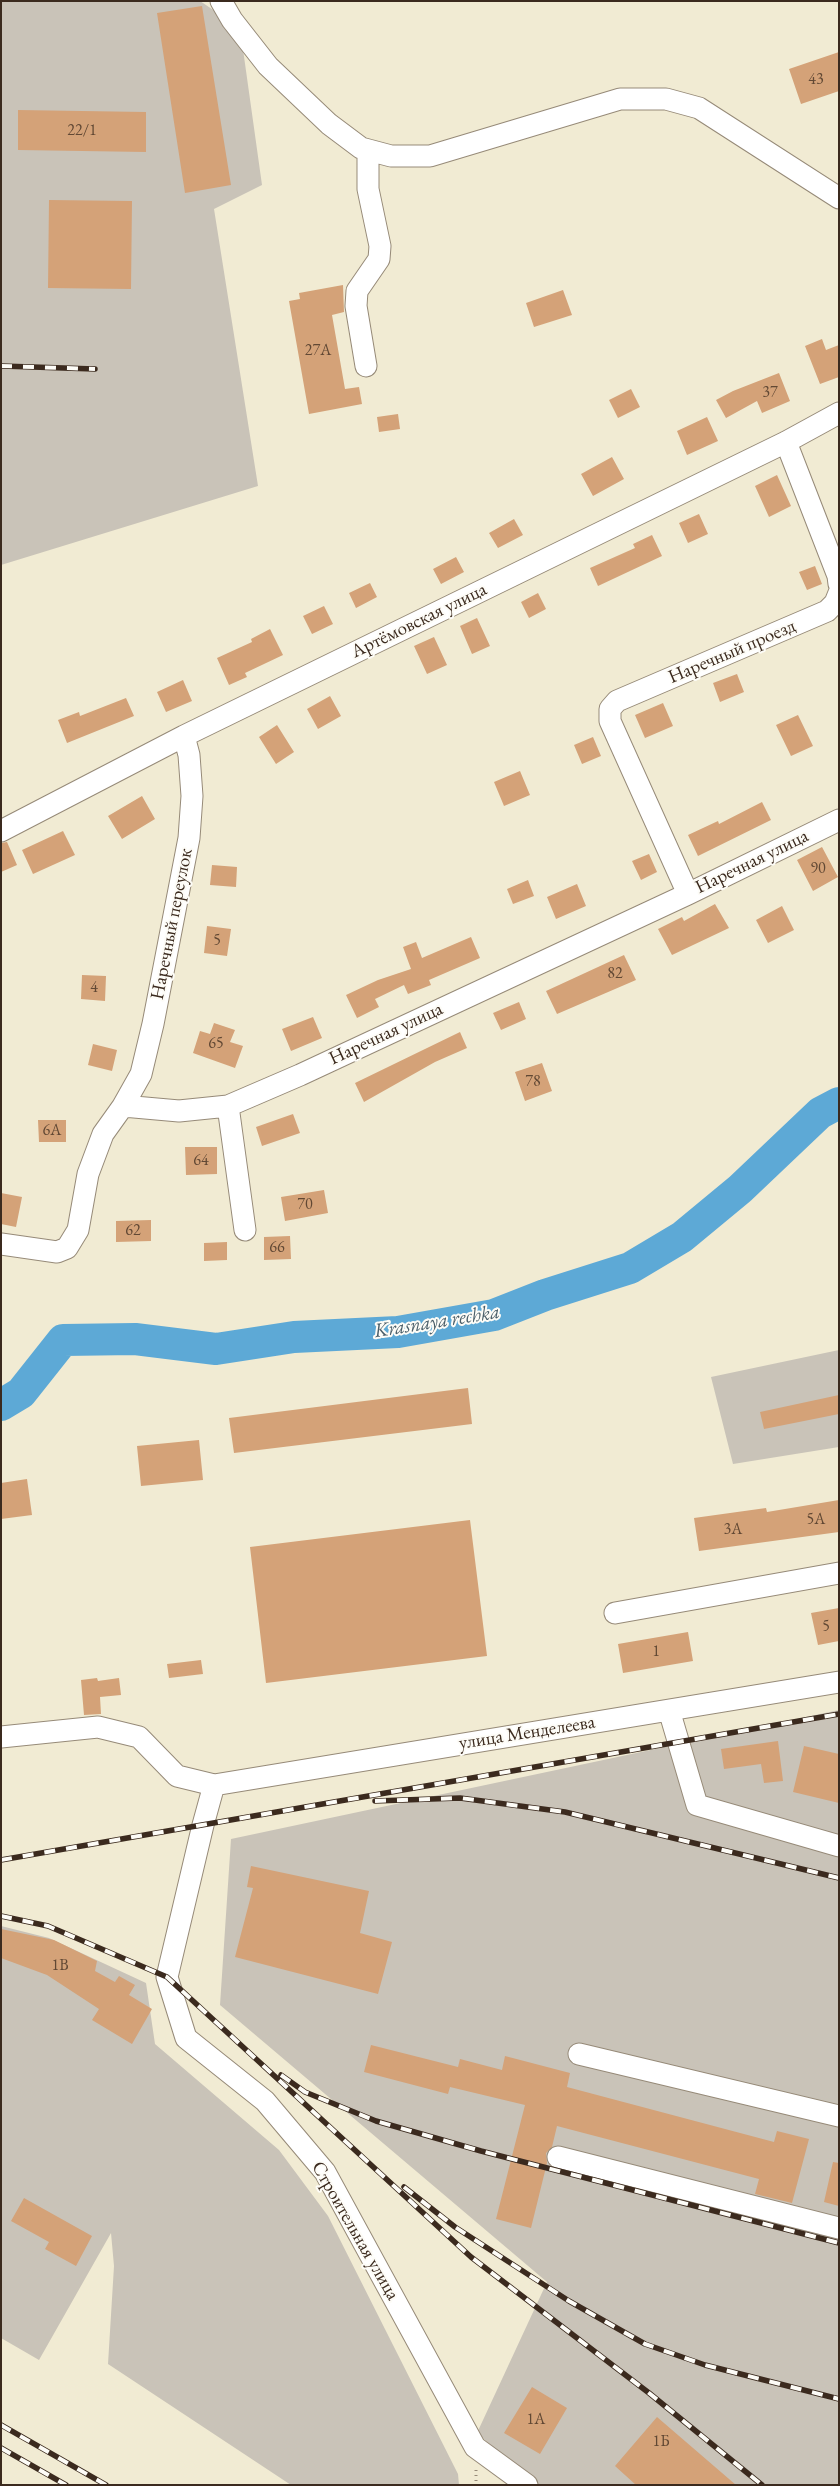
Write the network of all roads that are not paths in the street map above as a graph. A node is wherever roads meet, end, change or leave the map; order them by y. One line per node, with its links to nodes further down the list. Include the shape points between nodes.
1 (221, 1): 2 (street, via 268,66 329,124)
2 (368, 150): 3 (street, via 390,156 430,156 620,99 666,100 699,108); 4 (street, via 368,189 380,246 379,259 357,291 356,306)
3 (839, 198)
4 (366, 366)
5 (839, 413): 6 (street, Артёмовская улица)
6 (786, 442): 7 (street); 9 (street, Артёмовская улица)
7 (839, 584)
8 (839, 593): 12 (street, Наречный проезд, via 827,611 617,701 610,709 610,721)
9 (184, 736): 11 (street, Артёмовская улица); 13 (street, Наречный переулок, via 192,796 188,838 154,1024 141,1074)
10 (839, 820): 12 (street, Наречная улица)
11 (1, 831)
12 (688, 894): 14 (street, Наречная улица)
13 (123, 1106): 14 (street, Наречная улица, via 179,1111); 16 (street, via 103,1134 88,1174 78,1230 67,1248 57,1252)
14 (228, 1106): 15 (street)
15 (245, 1230)
16 (1, 1244)
17 (839, 1573): 18 (street)
18 (615, 1613)
19 (839, 1682): 20 (street, улица Менделеева)
20 (669, 1710): 22 (street, улица Менделеева); 23 (street, via 697,1804)
21 (1, 1737): 22 (street, via 98,1728 138,1736 177,1776)
22 (214, 1785): 28 (street, Строительная улица, via 167,1977 186,2038 265,2101 325,2172 475,2447)
23 (839, 1846)
24 (578, 2054): 25 (street)
25 (839, 2116)
26 (558, 2157): 27 (street)
27 (839, 2228)
28 (527, 2485)

